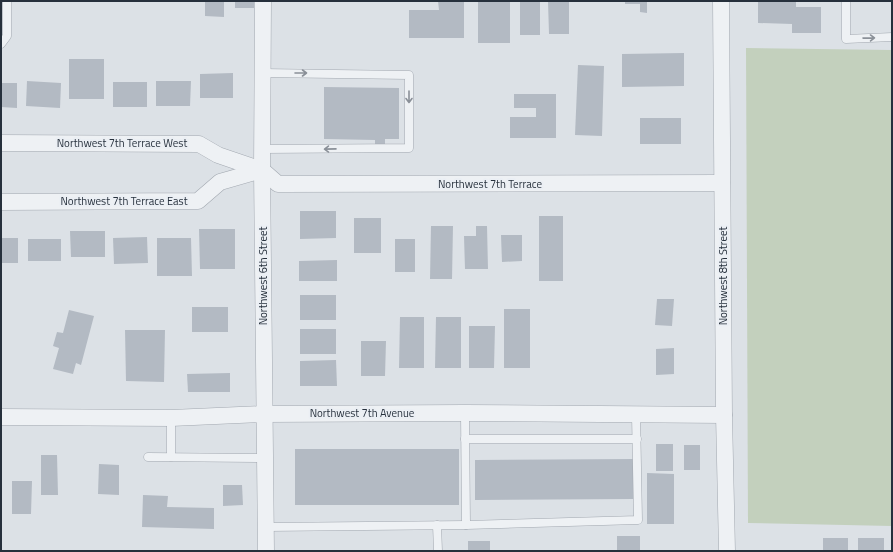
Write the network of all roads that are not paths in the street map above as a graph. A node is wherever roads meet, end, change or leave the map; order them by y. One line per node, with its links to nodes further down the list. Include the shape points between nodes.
1 (8, 1): 6 (lane, via 7,36)
2 (263, 1): 7 (street, Northwest 6th Street)
3 (721, 1): 11 (street, Northwest 8th Street)
4 (846, 1): 5 (lane, one-way to 5, via 846,38)
5 (892, 38)
6 (1, 44)
7 (262, 74): 9 (street, Northwest 6th Street); 9 (lane, one-way to 9, via 409,75 409,148)
8 (1, 142): 10 (street, Northwest 7th Terrace West, via 199,144)
9 (262, 149): 10 (street, Northwest 6th Street)
10 (262, 170): 11 (street, Northwest 7th Terrace, via 278,184); 12 (street, Northwest 7th Terrace East, via 220,182 198,201); 14 (street, Northwest 6th Street)
11 (722, 183): 16 (street, Northwest 8th Street)
12 (1, 202)
13 (465, 413): 14 (street, Northwest 7th Avenue); 15 (street, Northwest 7th Avenue); 19 (lane)
14 (264, 414): 18 (street, Northwest 7th Avenue); 23 (street, Northwest 6th Street)
15 (636, 415): 16 (street, Northwest 7th Avenue); 20 (lane)
16 (724, 415): 29 (street, Northwest 8th Street)
17 (1, 417): 18 (street, Northwest 7th Avenue)
18 (171, 418): 21 (lane)
19 (465, 439): 20 (lane); 25 (lane)
20 (637, 439): 25 (lane, via 638,520)
21 (171, 457): 22 (lane); 23 (lane)
22 (148, 458)
23 (265, 458): 26 (street, Northwest 6th Street)
24 (437, 525): 25 (lane); 26 (lane); 28 (lane)
25 (466, 525)
26 (266, 527): 27 (street, Northwest 6th Street)
27 (266, 551)
28 (438, 551)
29 (727, 551)

